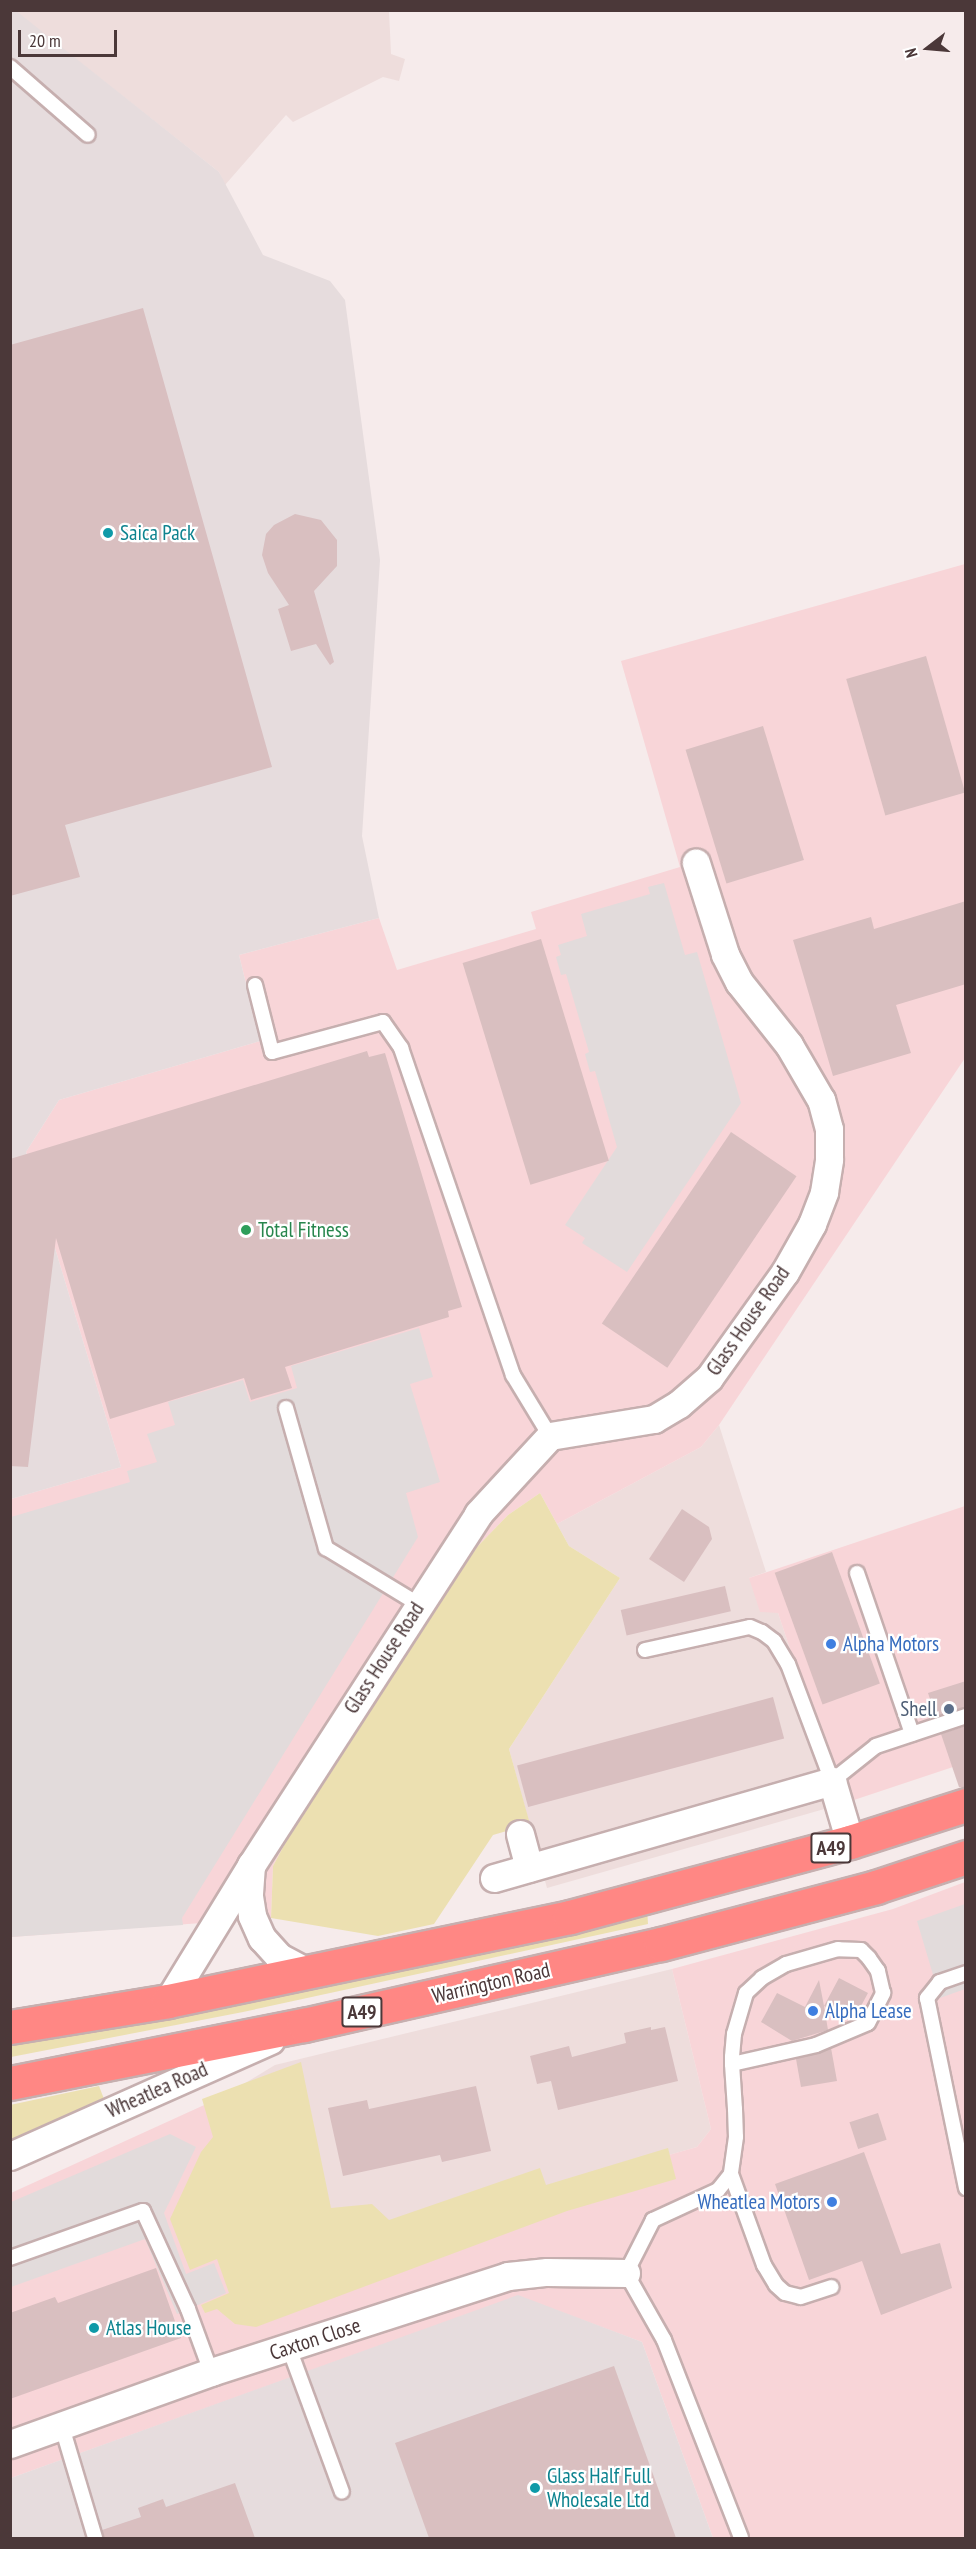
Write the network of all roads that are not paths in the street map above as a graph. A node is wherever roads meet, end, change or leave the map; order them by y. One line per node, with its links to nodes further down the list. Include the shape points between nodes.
1 (10, 67): 2 (lane)
2 (88, 135)
3 (696, 863): 6 (street, Glass House Road, via 725,954 739,982 789,1045 821,1100 829,1139 824,1192 812,1224 785,1272 709,1378 654,1419)
4 (255, 985): 6 (lane, via 272,1052 383,1022 401,1048 513,1375)
5 (286, 1408): 8 (lane, via 326,1548)
6 (550, 1436): 8 (street, Glass House Road, via 478,1514)
7 (857, 1573): 11 (lane)
8 (418, 1604): 17 (street, Glass House Road)
9 (645, 1650): 12 (lane, via 750,1627 762,1632 774,1641 788,1664)
10 (966, 1716): 11 (lane)
11 (912, 1734): 12 (lane, via 876,1746)
12 (832, 1781): 15 (street); 18 (street)
13 (966, 1805): 15 (highway, A49)
14 (520, 1834): 18 (street)
15 (850, 1842): 20 (highway, A49, via 570,1917)
16 (966, 1857): 23 (highway, Warrington Road / A49, via 876,1887 661,1944)
17 (252, 1864): 20 (street, Glass House Road, via 249,1896 262,1938 279,1957); 22 (street, Glass House Road)
18 (529, 1868): 19 (street)
19 (494, 1878)
20 (309, 1973): 22 (highway, A49)
21 (966, 1973): 29 (lane, via 940,1982 927,1998)
22 (168, 2001): 24 (highway, A49)
23 (304, 2025): 26 (highway, Warrington Road / A49); 27 (street, Wheatlea Road)
24 (10, 2027)
25 (732, 2064): 25 (lane, via 739,2010 746,1993 762,1977 786,1964 838,1949 861,1950 869,1958 878,1971 883,1993 868,2023 816,2045); 28 (lane, via 736,2137)
26 (10, 2083)
27 (10, 2156)
28 (731, 2174): 31 (lane, via 718,2190 652,2220); 32 (lane, via 764,2265 776,2285 785,2293 801,2296)
29 (966, 2187)
30 (10, 2259): 34 (lane, via 143,2211 188,2309)
31 (626, 2273): 33 (street, Caxton Close, via 547,2272 508,2276); 39 (lane, via 664,2340)
32 (831, 2287)
33 (289, 2348): 34 (street, Caxton Close); 37 (lane)
34 (211, 2372): 35 (street, Caxton Close)
35 (62, 2427): 36 (street, Caxton Close); 38 (lane)
36 (10, 2444)
37 (342, 2492)
38 (95, 2538)
39 (741, 2538)

